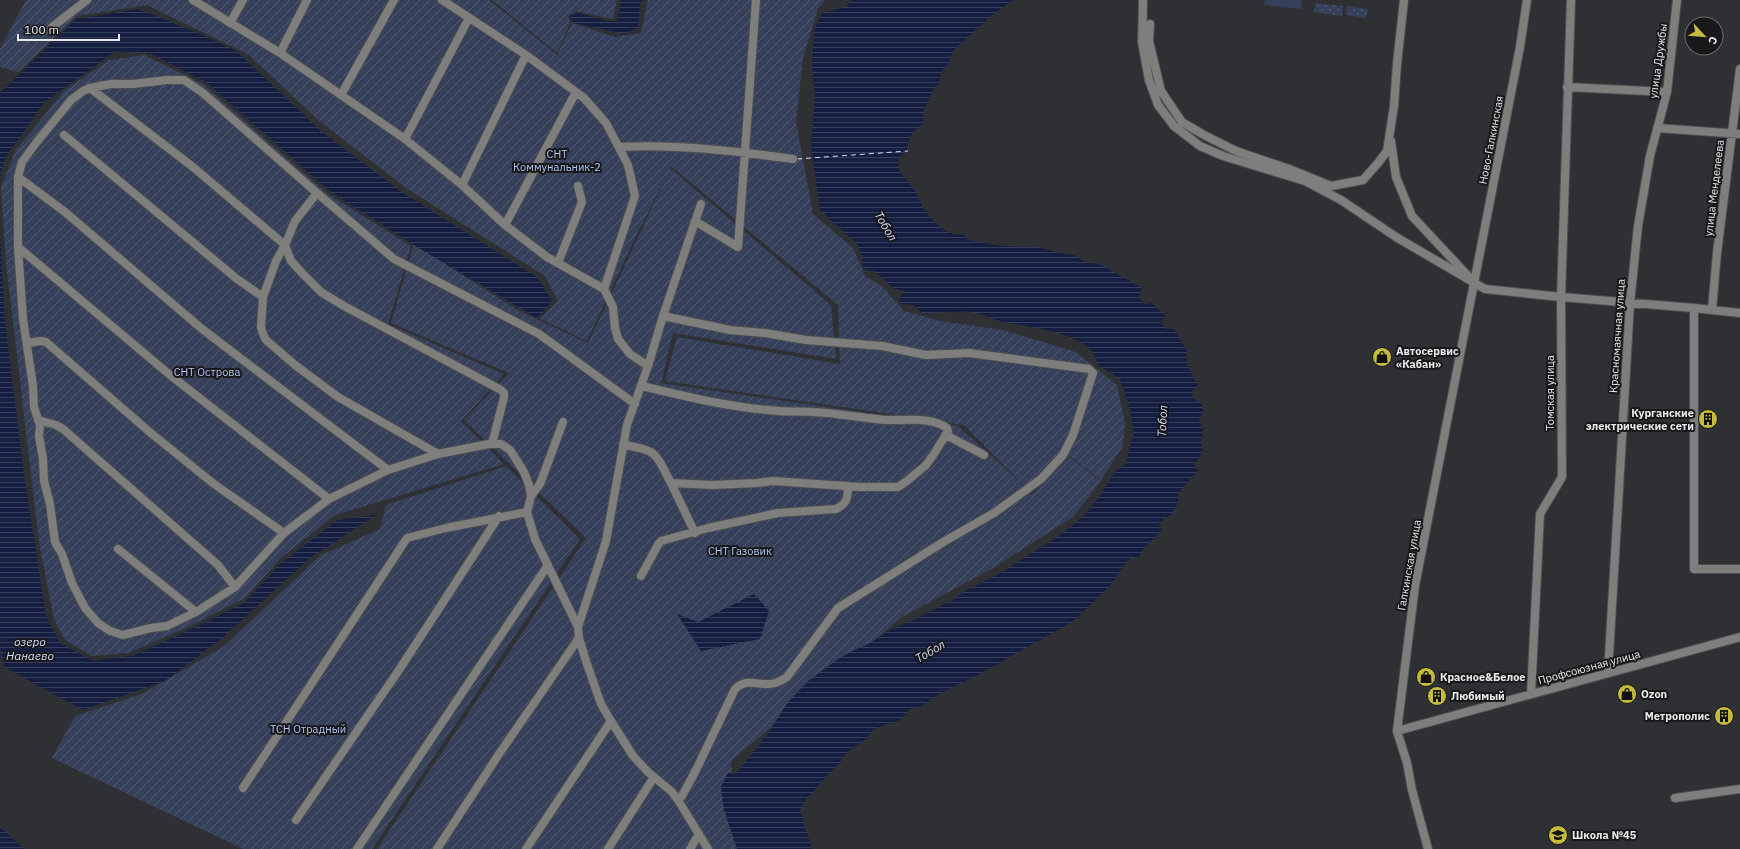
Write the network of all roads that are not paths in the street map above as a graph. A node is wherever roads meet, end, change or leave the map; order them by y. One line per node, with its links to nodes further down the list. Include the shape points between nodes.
1 (87, 0): 16 (street)
2 (193, 0): 14 (street)
3 (243, 0): 14 (street)
4 (307, 0): 17 (street)
5 (394, 0): 24 (street)
6 (442, 0): 13 (street)
7 (756, 0): 31 (street)
8 (1143, 0): 43 (street, via 1142,42 1149,80 1158,105 1174,126 1200,146 1223,156 1311,184)
9 (1404, 0): 26 (street)
10 (1527, 0): 43 (street, Ново-Галкинская)
11 (1570, 0): 20 (street, Томская улица)
12 (1677, 0): 23 (street, улица Дружбы)
13 (469, 18): 18 (street); 29 (street)
14 (230, 23): 17 (street)
15 (1150, 24): 26 (street, via 1149,41 1161,91 1182,122 1236,151 1331,186 1363,180 1387,151)
16 (52, 27)
17 (280, 53): 24 (street)
18 (526, 55): 22 (street); 34 (street)
19 (1740, 69): 27 (street, улица Менделеева)
20 (1567, 87): 23 (street); 46 (street, Томская улица)
21 (90, 88): 33 (street, via 70,100 22,162); 36 (street, via 112,84 184,80 203,93); 40 (street, via 193,168)
22 (576, 92): 30 (street, via 606,123); 39 (street)
23 (1667, 92): 25 (street, улица Дружбы)
24 (341, 95): 29 (street)
25 (1658, 126): 27 (street); 47 (street, Красномаячная улица, via 1638,226)
26 (1390, 134): 43 (street, via 1396,177 1412,216)
27 (1736, 134): 49 (street, улица Менделеева, via 1717,253)
28 (64, 136): 45 (street, via 237,279)
29 (405, 139): 34 (street)
30 (619, 147): 31 (street, via 652,146); 44 (street, via 628,165 635,196)
31 (745, 152): 32 (street); 38 (street, via 738,247)
32 (793, 159)
33 (18, 177): 41 (street); 63 (street, via 65,212 202,329)
34 (462, 185): 39 (street)
35 (578, 186): 42 (street, via 582,202)
36 (317, 193): 40 (street, via 295,221); 55 (street, via 394,259 539,334)
37 (701, 204): 38 (street)
38 (695, 220): 51 (street)
39 (505, 225): 42 (street)
40 (285, 245): 45 (street, via 276,261); 59 (street, via 291,261 321,292 501,390 504,397)
41 (18, 247): 52 (street); 67 (street, via 170,375)
42 (558, 264): 44 (street)
43 (1475, 284): 46 (street, via 1485,289); 84 (street, Галкинская улица, via 1415,586)
44 (604, 289): 53 (street, via 613,307 618,339 630,354)
45 (263, 297): 61 (street, via 261,327 266,340 338,396)
46 (1561, 297): 47 (street); 82 (street, Томская улица, via 1562,477 1540,514)
47 (1630, 303): 48 (street); 81 (street, Красномаячная улица)
48 (1694, 308): 49 (street); 74 (street, via 1694,569)
49 (1712, 310): 50 (street)
50 (1740, 313)
51 (663, 316): 53 (street); 89 (street, via 730,330 841,344 882,346 926,355 969,353 1090,369 1093,374 1063,455 1041,479 994,513 838,608 787,677 779,682 745,683 735,688 696,770)
52 (27, 343): 56 (street, via 34,407); 70 (street, via 40,341 50,345 214,484)
53 (648, 366): 54 (street)
54 (642, 386): 55 (street); 58 (street, via 748,408 887,420 927,420 947,428)
55 (635, 404): 60 (street)
56 (38, 420): 76 (street, via 56,425 63,430 218,566); 77 (street, via 41,429 39,436 44,480 55,542 85,608 98,623 110,631 123,635 167,626)
57 (563, 422): 66 (street, via 540,484)
58 (946, 435): 62 (street); 65 (street, via 926,465 898,487)
59 (492, 444): 61 (street); 66 (street, via 501,444 510,450 524,472)
60 (623, 445): 64 (street, via 655,454); 78 (street, via 606,541)
61 (438, 454): 63 (street)
62 (984, 455)
63 (388, 470): 67 (street)
64 (671, 483): 65 (street, via 712,485 773,480); 71 (street)
65 (848, 486): 71 (street, via 846,502 836,509 778,513)
66 (531, 496): 68 (street)
67 (329, 498): 70 (street)
68 (527, 512): 69 (street); 73 (street, via 535,539)
69 (499, 516): 86 (street, via 407,538); 90 (street, via 399,670)
70 (284, 533): 76 (street)
71 (695, 533): 75 (street, via 661,541)
72 (118, 549): 77 (street)
73 (548, 565): 78 (street); 92 (street)
74 (1740, 569)
75 (641, 576)
76 (235, 587): 77 (street)
77 (196, 612)
78 (578, 627): 80 (street)
79 (1740, 636): 81 (street, Профсоюзная улица)
80 (579, 638): 83 (street, via 601,704); 93 (street)
81 (1608, 673): 82 (street, Профсоюзная улица)
82 (1531, 694): 84 (street, Профсоюзная улица)
83 (611, 721): 85 (street, via 633,756); 94 (street)
84 (1397, 731): 98 (street, Галкинская улица)
85 (654, 776): 89 (street); 95 (street)
86 (243, 788)
87 (1740, 789): 88 (street)
88 (1675, 798)
89 (678, 800): 91 (street)
90 (296, 820)
91 (699, 834): 96 (street); 97 (street)
92 (357, 849)
93 (437, 849)
94 (526, 849)
95 (608, 849)
96 (690, 849)
97 (708, 849)
98 (1428, 849)

